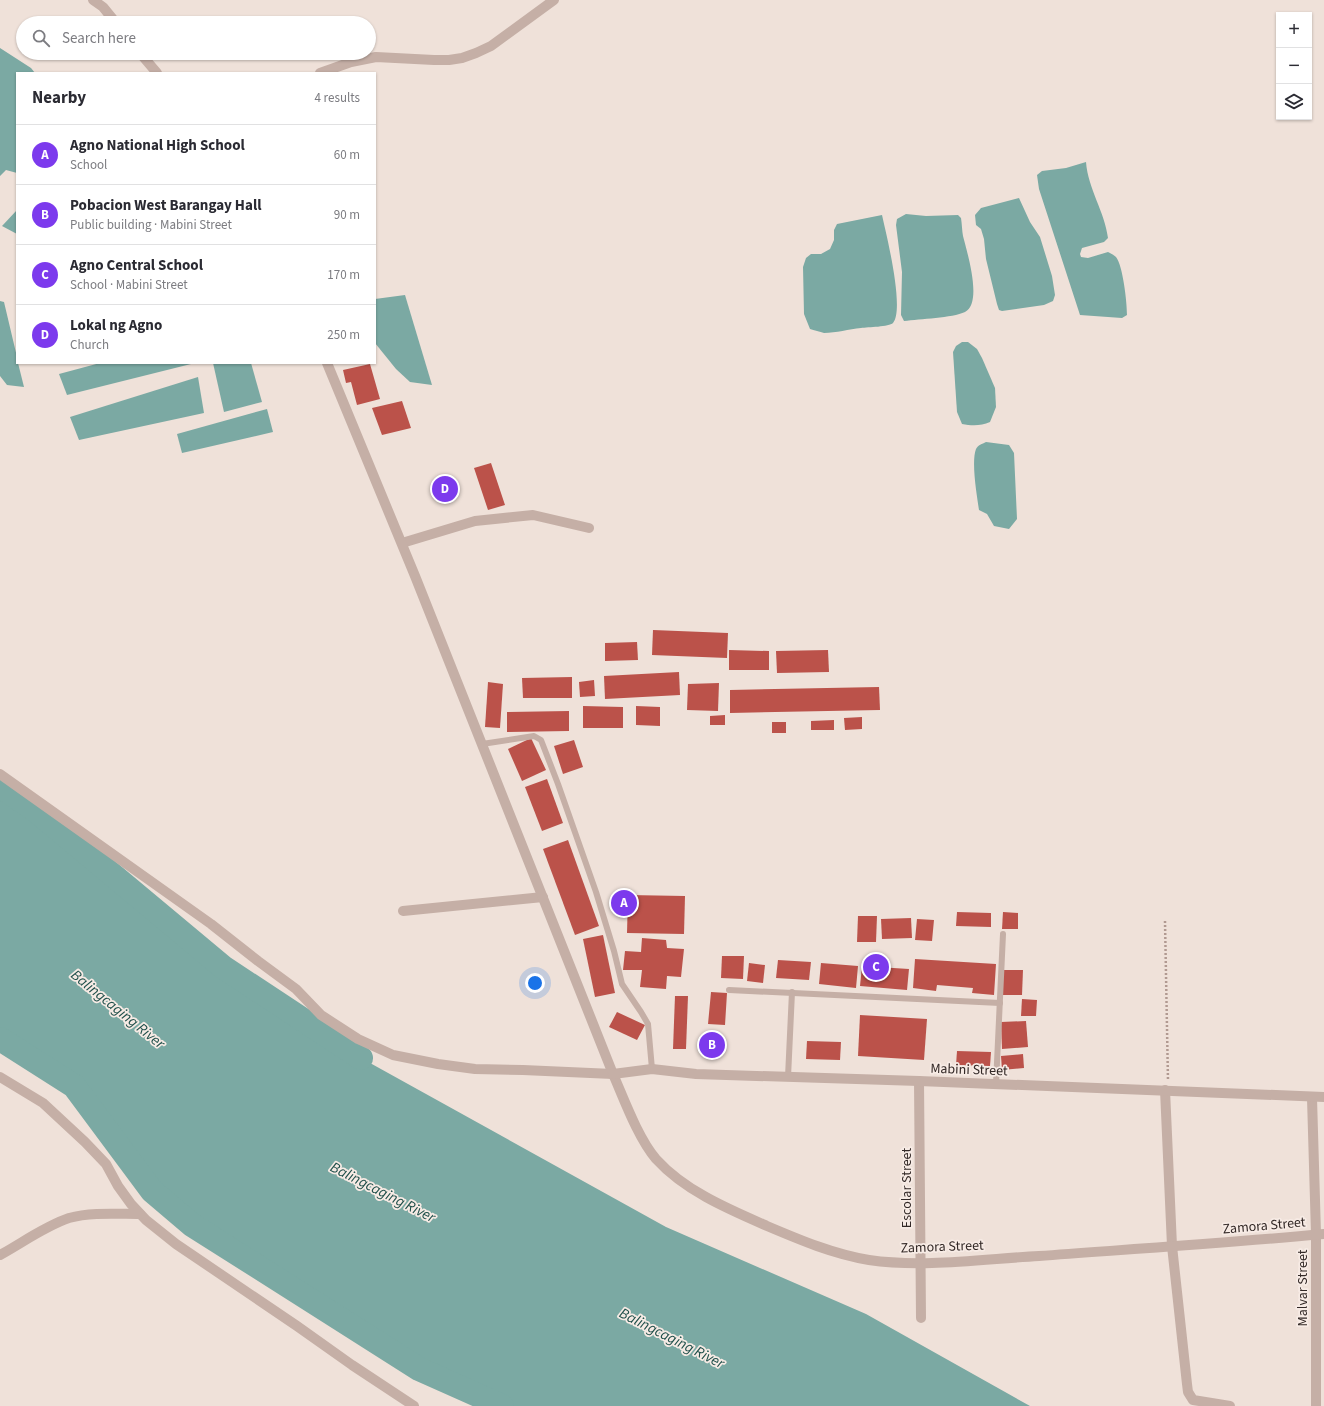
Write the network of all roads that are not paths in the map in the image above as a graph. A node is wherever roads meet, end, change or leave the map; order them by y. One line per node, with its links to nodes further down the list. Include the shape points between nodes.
1 (93, 0): 3 (street)
2 (554, 0): 4 (street, via 491,46 462,58 434,60)
3 (110, 16)
4 (376, 57)
5 (146, 60): 7 (street)
6 (362, 60): 8 (street)
7 (156, 72)
8 (323, 72)
9 (327, 364): 11 (street, Zamora Street)
10 (589, 528): 11 (street, via 533,515 476,521)
11 (402, 543): 12 (street, Zamora Street)
12 (482, 744): 14 (street, Zamora Street); 20 (lane, via 534,736 541,740 596,892 622,984 648,1024)
13 (0, 774): 21 (street, Mabini Street, via 211,924 296,989 321,1015 358,1039 393,1054 438,1064 475,1069)
14 (543, 897): 15 (street); 21 (street, Zamora Street)
15 (403, 911)
16 (1003, 934): 19 (lane)
17 (729, 990): 18 (lane)
18 (792, 992): 19 (lane); 23 (lane)
19 (1000, 1003): 25 (lane)
20 (652, 1069): 21 (street, Mabini Street); 23 (street, Mabini Street, via 696,1074)
21 (613, 1074): 33 (street, Zamora Street, via 654,1157 691,1188 728,1209 818,1247 870,1260)
22 (0, 1077): 29 (street, via 43,1103 85,1142 106,1164 118,1186)
23 (788, 1077): 24 (street, Mabini Street)
24 (919, 1081): 25 (street, Mabini Street); 33 (street, Escolar Street)
25 (996, 1084): 26 (street, Mabini Street)
26 (1167, 1090): 28 (street, Mabini Street); 31 (street)
27 (1324, 1097): 28 (street, Mabini Street)
28 (1312, 1098): 30 (street, Malvar Street)
29 (140, 1214): 32 (street, via 97,1214 68,1219); 35 (street, via 176,1244)
30 (1320, 1234): 31 (street, Zamora Street); 37 (street, Malvar Street)
31 (1172, 1246): 33 (street, Zamora Street); 36 (street, via 1188,1392 1193,1400)
32 (0, 1254)
33 (920, 1264): 34 (street, Escolar Street)
34 (921, 1318)
35 (414, 1406)
36 (1230, 1406)
37 (1316, 1406)

